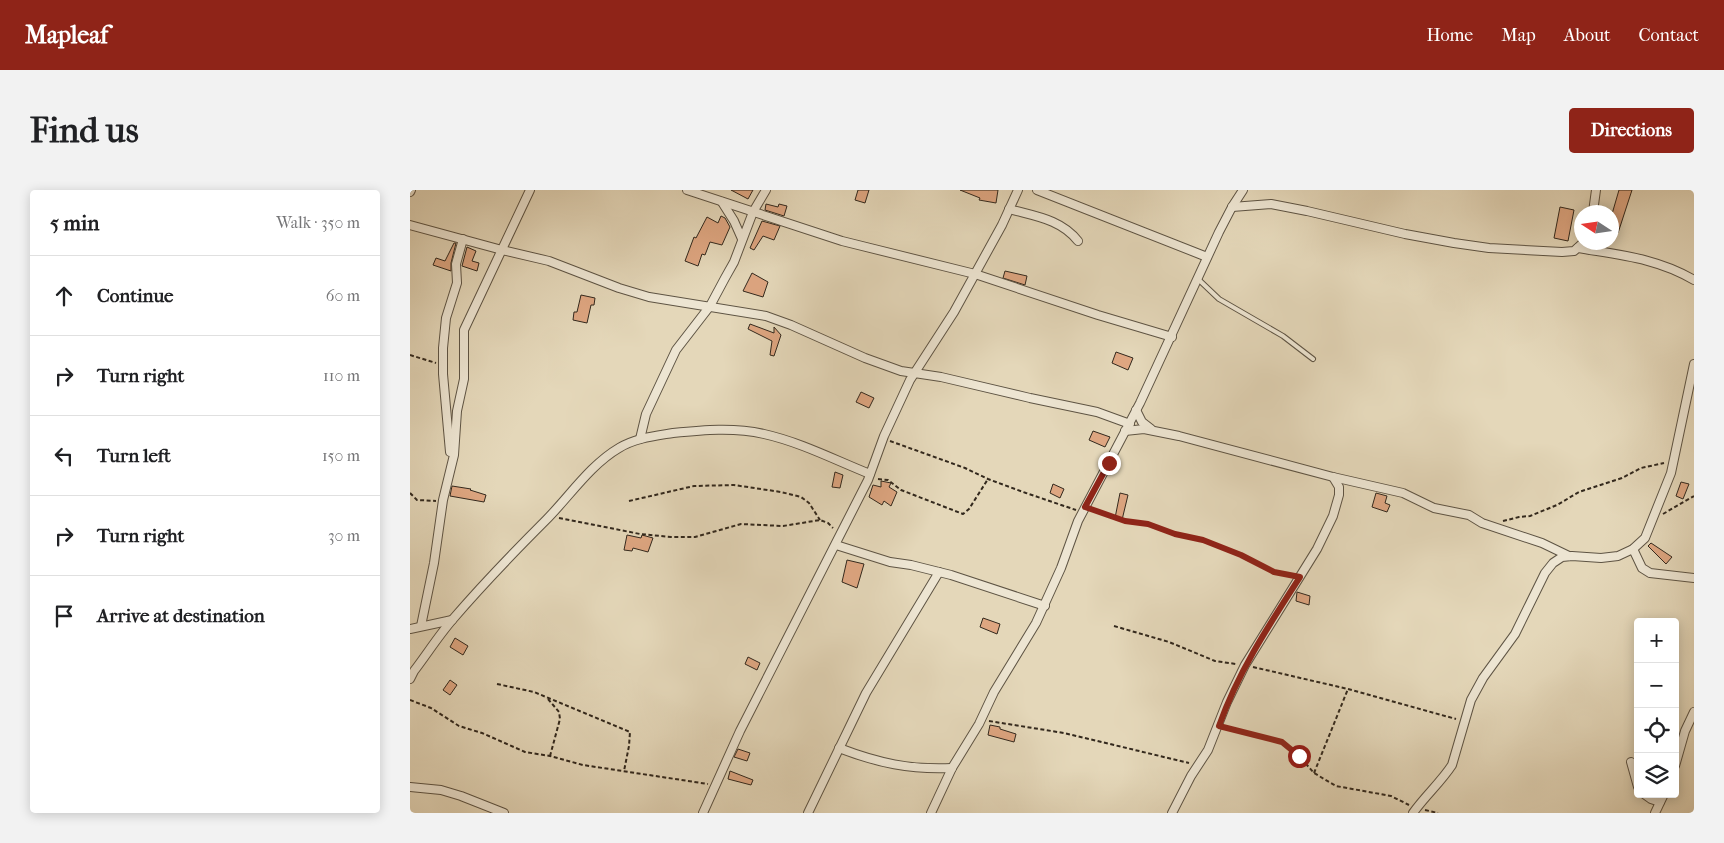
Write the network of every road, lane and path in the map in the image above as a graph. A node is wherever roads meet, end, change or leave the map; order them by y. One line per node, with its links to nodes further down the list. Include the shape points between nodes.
1 (530, 190): 17 (street)
2 (687, 190): 8 (street)
3 (766, 190): 12 (street)
4 (1018, 190): 11 (street)
5 (1038, 190): 20 (street)
6 (1243, 190): 10 (street)
7 (1596, 190): 9 (street)
8 (722, 202): 12 (street); 15 (street)
9 (1594, 205)
10 (1232, 206): 18 (street, via 1271,204 1405,234 1490,248); 20 (street)
11 (1009, 209): 16 (street, via 1045,218 1071,232); 21 (street)
12 (753, 212): 15 (street); 21 (street, via 842,241)
13 (410, 225): 14 (street)
14 (463, 239): 17 (street); 29 (street, via 456,264 457,283 446,318)
15 (742, 239): 24 (street, via 734,262)
16 (1078, 241)
17 (502, 250): 24 (street, via 549,261 649,297); 37 (street, via 464,330 464,379)
18 (1575, 250)
19 (1603, 250): 23 (street, via 1653,262)
20 (1207, 257): 22 (street)
21 (975, 274): 25 (street); 30 (street)
22 (1198, 278): 25 (street); 27 (lane, via 1219,299 1283,336)
23 (1694, 280)
24 (710, 306): 30 (street, via 766,316 888,367); 34 (street, via 676,350 646,414)
25 (1172, 336): 31 (street)
26 (410, 355): 29 (path)
27 (1313, 359)
28 (1694, 364): 36 (street)
29 (443, 365): 37 (street)
30 (914, 373): 32 (street, via 1097,412); 35 (street)
31 (1136, 410): 32 (street); 33 (street, via 1142,422)
32 (1128, 428): 33 (street); 45 (street)
33 (1152, 430): 39 (street)
34 (640, 439): 38 (street, via 699,430 763,434 791,441); 46 (street, via 619,448 599,464)
35 (883, 439): 38 (street); 40 (path)
36 (1673, 462): 48 (street); 49 (path, via 1641,468 1617,480 1579,492 1537,514 1513,518)
37 (451, 467): 43 (street)
38 (869, 477): 40 (path, via 888,480 901,490 963,514 970,509); 50 (street)
39 (1333, 478): 49 (street, via 1403,493 1434,508 1458,512); 55 (street, via 1339,487 1337,505)
40 (988, 479): 45 (path)
41 (410, 493): 43 (path, via 416,500)
42 (1694, 496): 48 (path)
43 (443, 500): 59 (street)
44 (629, 501): 47 (path, via 694,486 734,485 801,497)
45 (1084, 509): 55 (path, via 1203,540 1274,572); 57 (street)
46 (550, 516): 47 (path, via 640,534 695,537 741,524 783,526); 58 (street)
47 (820, 520): 50 (path)
48 (1653, 520): 52 (street, via 1644,538)
49 (1495, 526): 53 (street)
50 (841, 534): 51 (street)
51 (836, 545): 54 (street, via 890,562); 81 (street, via 740,731)
52 (1633, 549): 53 (street, via 1618,556 1601,558); 56 (street, via 1642,568 1650,574)
53 (1569, 556): 69 (street, via 1556,560 1545,572 1515,634 1479,685)
54 (939, 572): 57 (street); 72 (street, via 866,693)
55 (1300, 577): 62 (street)
56 (1694, 578)
57 (1044, 606): 70 (street)
58 (452, 620): 59 (street); 63 (street)
59 (421, 626): 61 (street)
60 (1114, 626): 62 (path, via 1169,642 1215,661)
61 (410, 629)
62 (1245, 665): 65 (path); 71 (street)
63 (410, 679)
64 (497, 684): 66 (path)
65 (1348, 689): 69 (path, via 1456,719); 79 (path)
66 (546, 698): 74 (path, via 559,712 560,719); 78 (path, via 630,732)
67 (410, 700): 74 (path, via 459,726 525,752)
68 (1694, 712): 73 (street)
69 (1465, 718): 86 (street, via 1452,765)
70 (981, 720): 76 (path, via 1064,733); 77 (street)
71 (1219, 726): 76 (street); 79 (path, via 1282,742)
72 (839, 748): 77 (street, via 907,768); 89 (street)
73 (1679, 753)
74 (550, 756): 78 (path)
75 (1630, 762): 80 (street)
76 (1198, 766): 91 (street)
77 (952, 768): 90 (street)
78 (624, 771): 81 (path)
79 (1314, 773): 86 (path, via 1336,786 1391,796)
80 (1634, 779)
81 (716, 785): 88 (street)
82 (410, 787): 87 (street, via 448,792)
83 (1650, 798): 85 (street)
84 (1662, 798): 85 (street)
85 (1660, 802): 92 (street)
86 (1415, 811)
87 (504, 813)
88 (703, 813)
89 (808, 813)
90 (931, 813)
91 (1172, 813)
92 (1655, 813)

